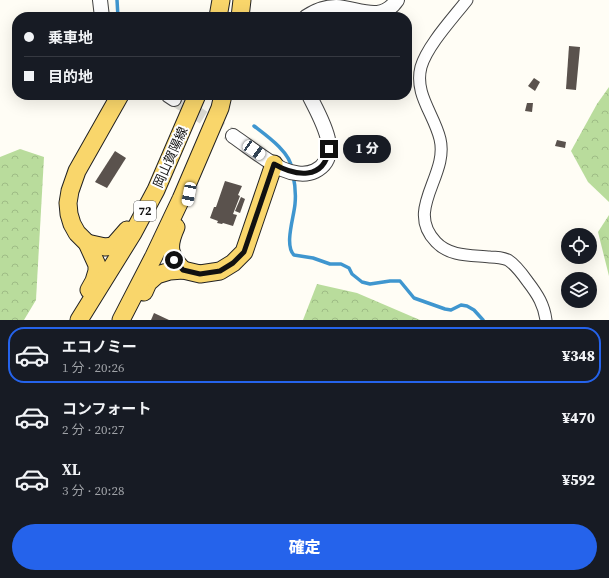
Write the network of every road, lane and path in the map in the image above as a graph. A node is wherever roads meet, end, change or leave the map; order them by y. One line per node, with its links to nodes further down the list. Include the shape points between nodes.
1 (100, 0): 6 (street)
2 (221, 0): 7 (main road)
3 (242, 0): 8 (main road)
4 (397, 0): 11 (street, via 387,10)
5 (467, 0): 26 (street, via 430,49 421,67 419,83 440,140 441,150 440,161 423,213 425,224 436,242 447,250 458,254 501,258 513,264 542,300)
6 (101, 12)
7 (219, 12)
8 (241, 12)
9 (315, 12): 10 (street, via 335,7)
10 (363, 12)
11 (380, 12)
12 (117, 100): 20 (main road, via 77,171 70,191 68,203 72,224)
13 (195, 100): 16 (main road, 岡山賀陽線 / 72)
14 (222, 100): 19 (main road, 岡山賀陽線 / 72)
15 (311, 100): 18 (street, via 327,133 329,149 326,162 311,172 294,172)
16 (180, 134): 20 (main road, via 164,158 125,234 113,246); 23 (main road, 岡山賀陽線 / 72, via 156,190 133,234)
17 (233, 136): 18 (street)
18 (274, 164): 21 (main road, via 244,252 220,271 200,274)
19 (195, 167): 21 (main road, via 186,207 170,244 174,260); 24 (main road, 岡山賀陽線 / 72)
20 (87, 243): 22 (main road, via 97,265 97,271)
21 (183, 270): 25 (main road, via 157,274 148,283)
22 (72, 320)
23 (79, 320)
24 (121, 320)
25 (129, 320)
26 (546, 320)

